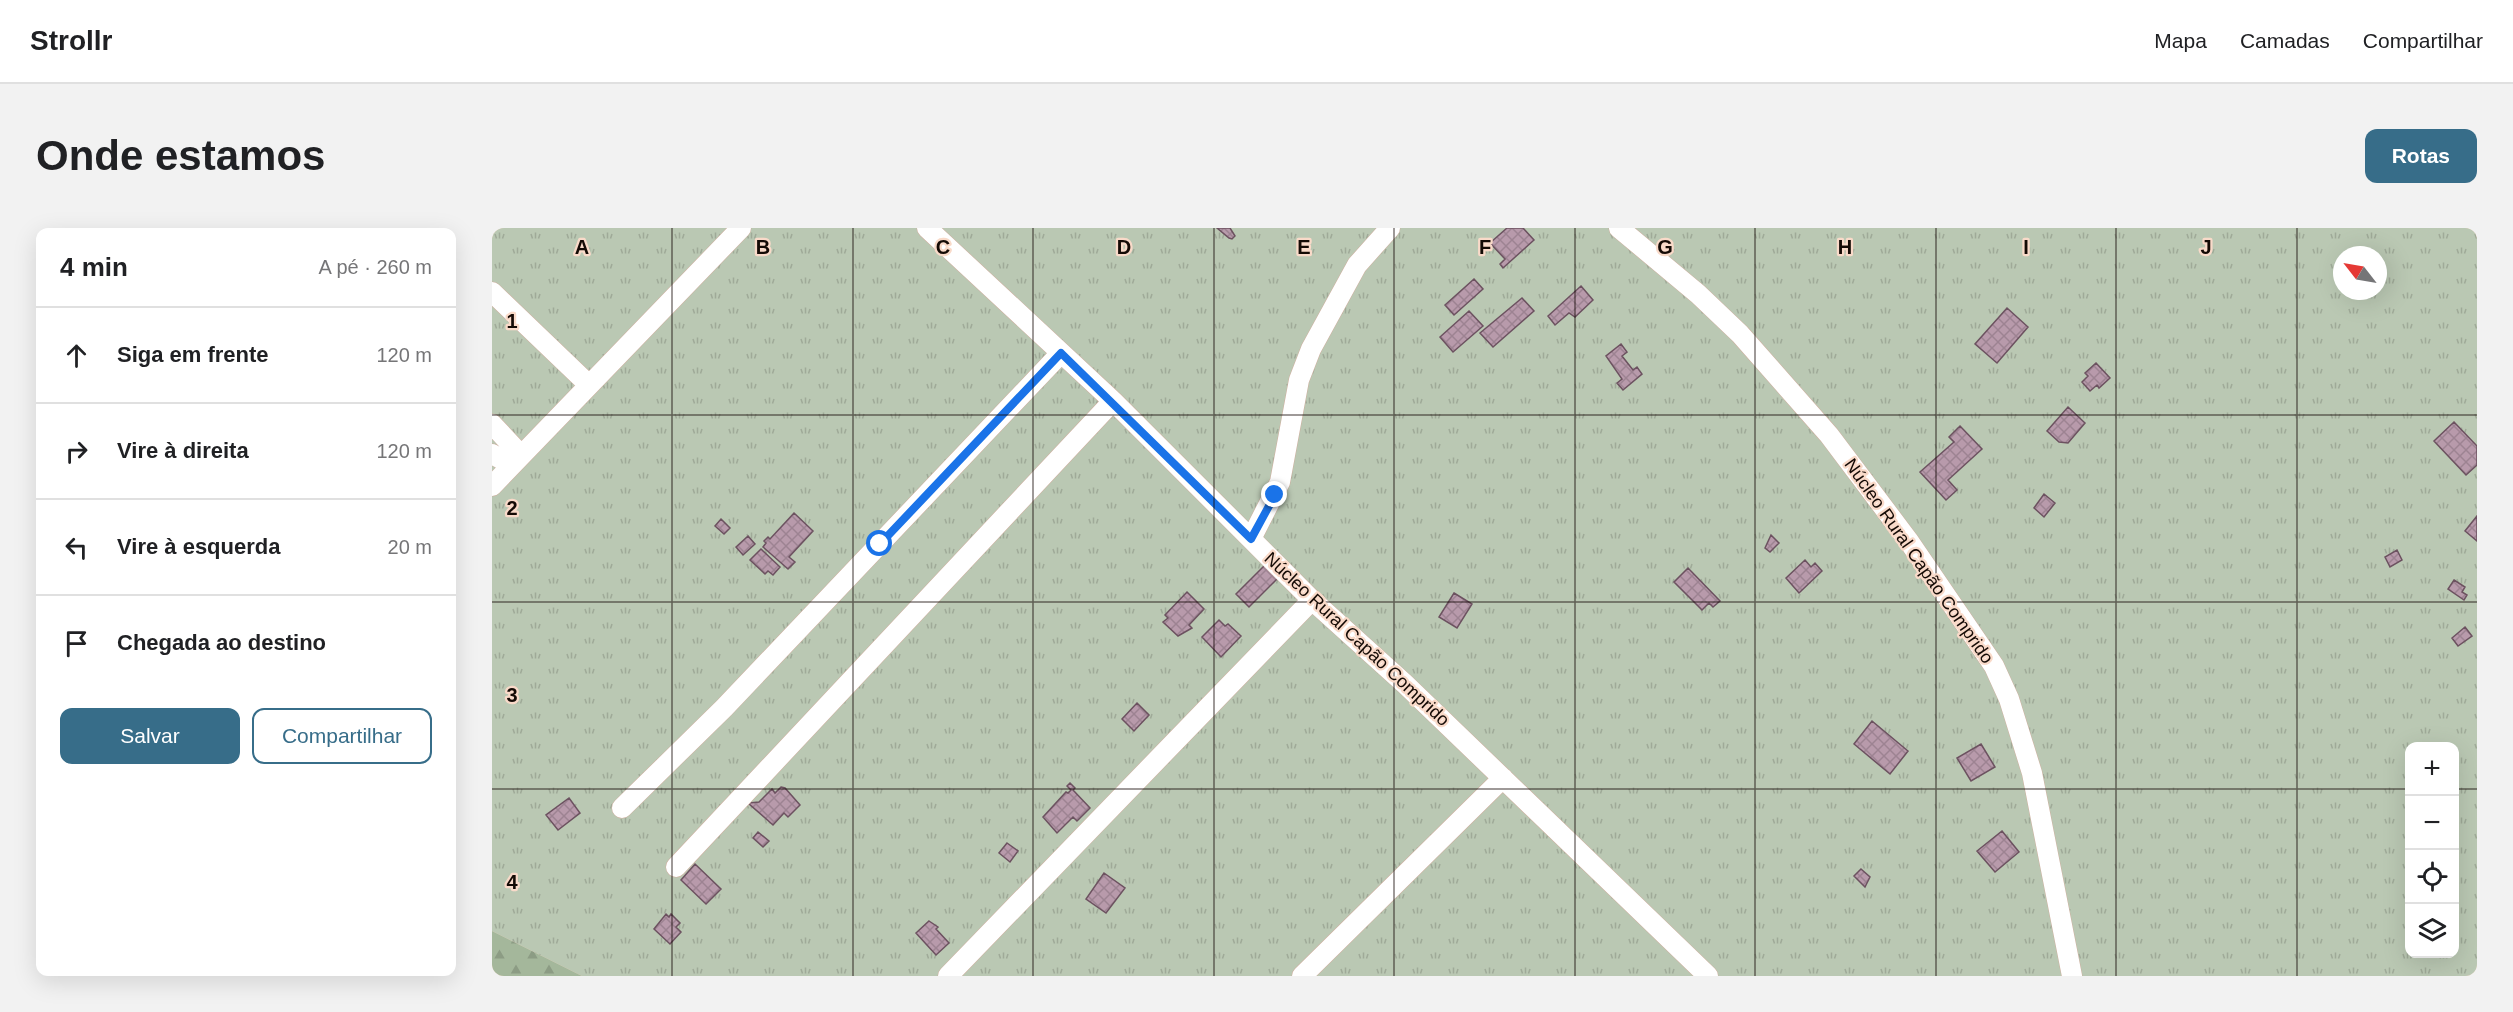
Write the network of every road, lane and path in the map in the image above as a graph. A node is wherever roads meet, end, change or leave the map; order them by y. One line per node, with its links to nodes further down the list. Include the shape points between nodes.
1 (741, 228): 7 (street)
2 (927, 228): 6 (street, Núcleo Rural Capão Comprido)
3 (1390, 228): 13 (street, via 1357,265 1311,349 1299,380 1280,482)
4 (1619, 228): 21 (street, Núcleo Rural Capão Comprido, via 1740,334 1829,435 1908,540 1994,666 2009,699 2032,773)
5 (492, 292): 7 (street)
6 (1061, 353): 8 (street, Núcleo Rural Capão Comprido); 16 (street, via 724,708)
7 (589, 385): 11 (street)
8 (1113, 402): 13 (street, Núcleo Rural Capão Comprido); 17 (street)
9 (492, 424): 11 (street)
10 (492, 454): 11 (street)
11 (517, 460): 12 (street)
12 (492, 486)
13 (1251, 539): 14 (street, Núcleo Rural Capão Comprido)
14 (1312, 600): 15 (street, Núcleo Rural Capão Comprido); 18 (street)
15 (1503, 778): 19 (street); 20 (street, Núcleo Rural Capão Comprido)
16 (622, 808)
17 (676, 867)
18 (948, 976)
19 (1302, 976)
20 (1708, 976)
21 (2072, 976)

